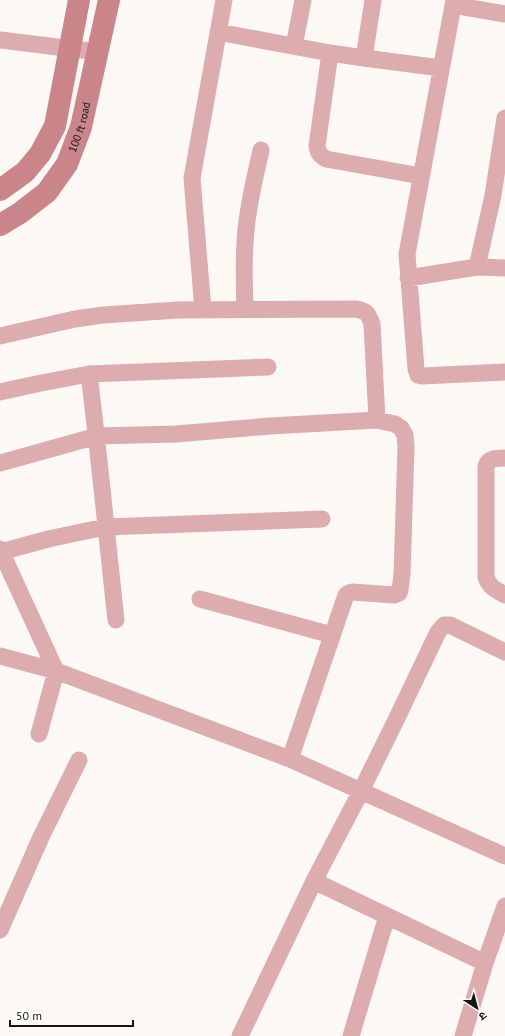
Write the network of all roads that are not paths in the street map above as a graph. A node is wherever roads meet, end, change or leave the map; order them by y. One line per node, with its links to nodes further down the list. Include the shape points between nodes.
1 (79, 0): 11 (main road)
2 (109, 0): 12 (main road, 100 ft road)
3 (224, 0): 8 (street)
4 (303, 0): 10 (street)
5 (373, 0): 14 (street)
6 (453, 2): 7 (street); 15 (street)
7 (505, 14)
8 (218, 32): 10 (street); 25 (street, via 192,178)
9 (0, 40): 11 (street)
10 (294, 46): 13 (street)
11 (70, 48): 12 (street); 19 (main road, via 55,126 40,154 25,172)
12 (98, 52): 21 (main road, 100 ft road, via 81,127 67,164 47,192)
13 (330, 53): 14 (street); 18 (street, via 317,146 320,155 326,159)
14 (364, 58): 15 (street)
15 (441, 68): 18 (street)
16 (505, 118): 20 (street)
17 (261, 150): 26 (street, via 248,209 245,240)
18 (421, 176): 24 (street, via 407,254)
19 (0, 190)
20 (499, 195): 22 (street)
21 (0, 225)
22 (477, 268): 23 (street); 24 (street)
23 (505, 268)
24 (408, 278): 29 (street, via 418,375)
25 (203, 310): 26 (street); 27 (street, via 103,315)
26 (245, 310): 32 (street, via 365,311 372,324)
27 (0, 336)
28 (268, 367): 30 (street)
29 (505, 372)
30 (89, 374): 31 (street); 33 (street)
31 (0, 392)
32 (376, 420): 33 (street, via 176,434); 42 (street, via 395,424 405,435 400,590 394,595 349,593 345,597)
33 (97, 436): 35 (street); 37 (street)
34 (505, 458): 39 (street, via 489,460 486,464 486,577 491,587)
35 (0, 463)
36 (322, 519): 37 (street)
37 (105, 527): 38 (street); 41 (street)
38 (1, 550): 45 (street)
39 (505, 595)
40 (200, 599): 42 (street)
41 (116, 620)
42 (332, 635): 47 (street)
43 (505, 652): 49 (street, via 450,625 444,625 438,632)
44 (0, 656): 45 (street)
45 (56, 671): 46 (street); 47 (street)
46 (39, 734)
47 (290, 759): 49 (street)
48 (79, 760): 54 (street, via 41,837)
49 (361, 791): 50 (street); 51 (street)
50 (505, 856)
51 (314, 881): 53 (street); 57 (street)
52 (505, 906): 55 (street)
53 (387, 916): 56 (street); 58 (street)
54 (0, 930)
55 (498, 949): 56 (street)
56 (485, 963): 59 (street)
57 (240, 1036)
58 (351, 1036)
59 (463, 1036)

